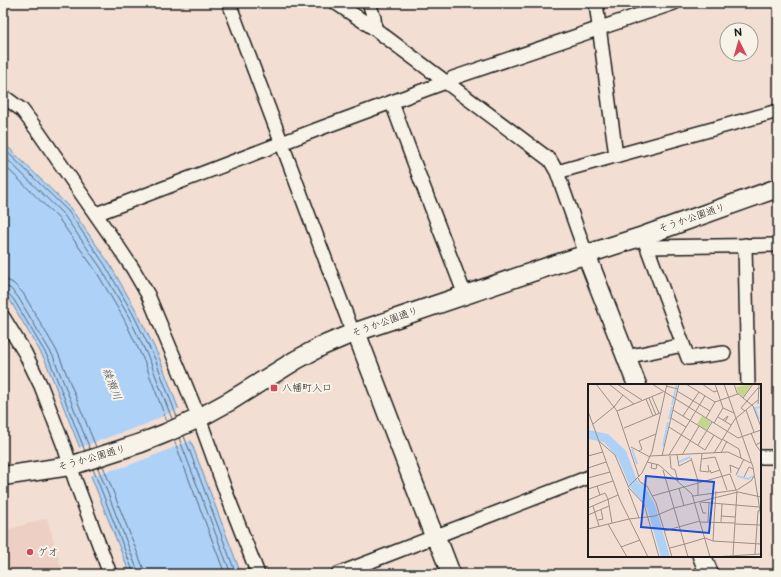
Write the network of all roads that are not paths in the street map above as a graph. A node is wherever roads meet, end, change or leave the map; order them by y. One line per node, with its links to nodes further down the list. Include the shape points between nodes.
1 (229, 3): 12 (street)
2 (336, 3): 7 (street)
3 (369, 3): 7 (street)
4 (596, 3): 6 (street)
5 (674, 3): 6 (street)
6 (599, 28): 8 (street, via 453,78); 13 (street)
7 (375, 29): 8 (street)
8 (447, 83): 10 (street); 14 (street, via 550,160)
9 (3, 96): 16 (street, via 22,110)
10 (392, 103): 12 (street); 21 (street)
11 (778, 110): 13 (street)
12 (282, 143): 16 (street); 23 (street)
13 (616, 156): 14 (street)
14 (558, 172): 20 (street)
15 (778, 188): 17 (street, そうか公園通り)
16 (96, 214): 29 (street, via 148,295 181,374)
17 (645, 241): 18 (street); 20 (street, そうか公園通り); 24 (street)
18 (745, 245): 19 (street); 28 (street)
19 (778, 245)
20 (586, 254): 21 (street, そうか公園通り); 26 (street)
21 (465, 295): 23 (street, そうか公園通り)
22 (3, 317): 32 (street, via 25,353 41,386 65,449)
23 (355, 332): 29 (street, そうか公園通り, via 296,360); 35 (street)
24 (683, 345): 25 (street, via 688,358); 26 (street)
25 (724, 353)
26 (626, 357): 27 (street)
27 (637, 384)
28 (748, 384)
29 (196, 420): 32 (street, そうか公園通り, via 166,434); 38 (street)
30 (761, 457): 31 (street)
31 (778, 457)
32 (76, 464): 33 (street, そうか公園通り); 37 (street)
33 (3, 476)
34 (588, 477): 35 (street)
35 (434, 536): 39 (street); 40 (street)
36 (702, 557): 41 (street)
37 (110, 574)
38 (258, 574)
39 (338, 574)
40 (451, 574)
41 (709, 574)

